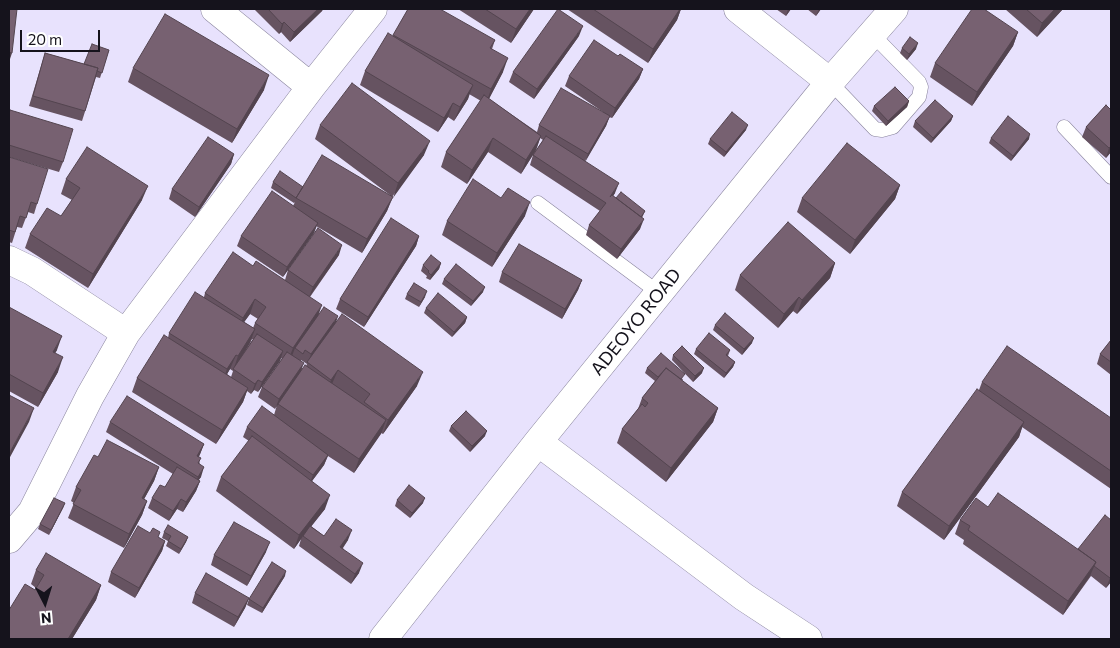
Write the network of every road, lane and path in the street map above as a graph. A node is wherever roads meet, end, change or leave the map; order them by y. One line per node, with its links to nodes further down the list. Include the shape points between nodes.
1 (214, 9): 7 (street)
2 (373, 9): 7 (street)
3 (738, 9): 6 (street)
4 (894, 9): 5 (street, ADEOYO ROAD)
5 (872, 34): 6 (street, ADEOYO ROAD); 6 (lane, via 919,82 919,97 893,126 882,130 875,128)
6 (830, 82): 12 (street, ADEOYO ROAD)
7 (310, 87): 13 (street)
8 (1064, 127): 9 (lane)
9 (1111, 178)
10 (538, 203): 12 (lane)
11 (9, 260): 13 (street, via 32,271)
12 (659, 293): 14 (street, ADEOYO ROAD)
13 (126, 333): 15 (street, via 90,396 32,512)
14 (538, 442): 16 (street, ADEOYO ROAD); 17 (street, via 744,597)
15 (9, 539)
16 (383, 639)
17 (808, 639)

